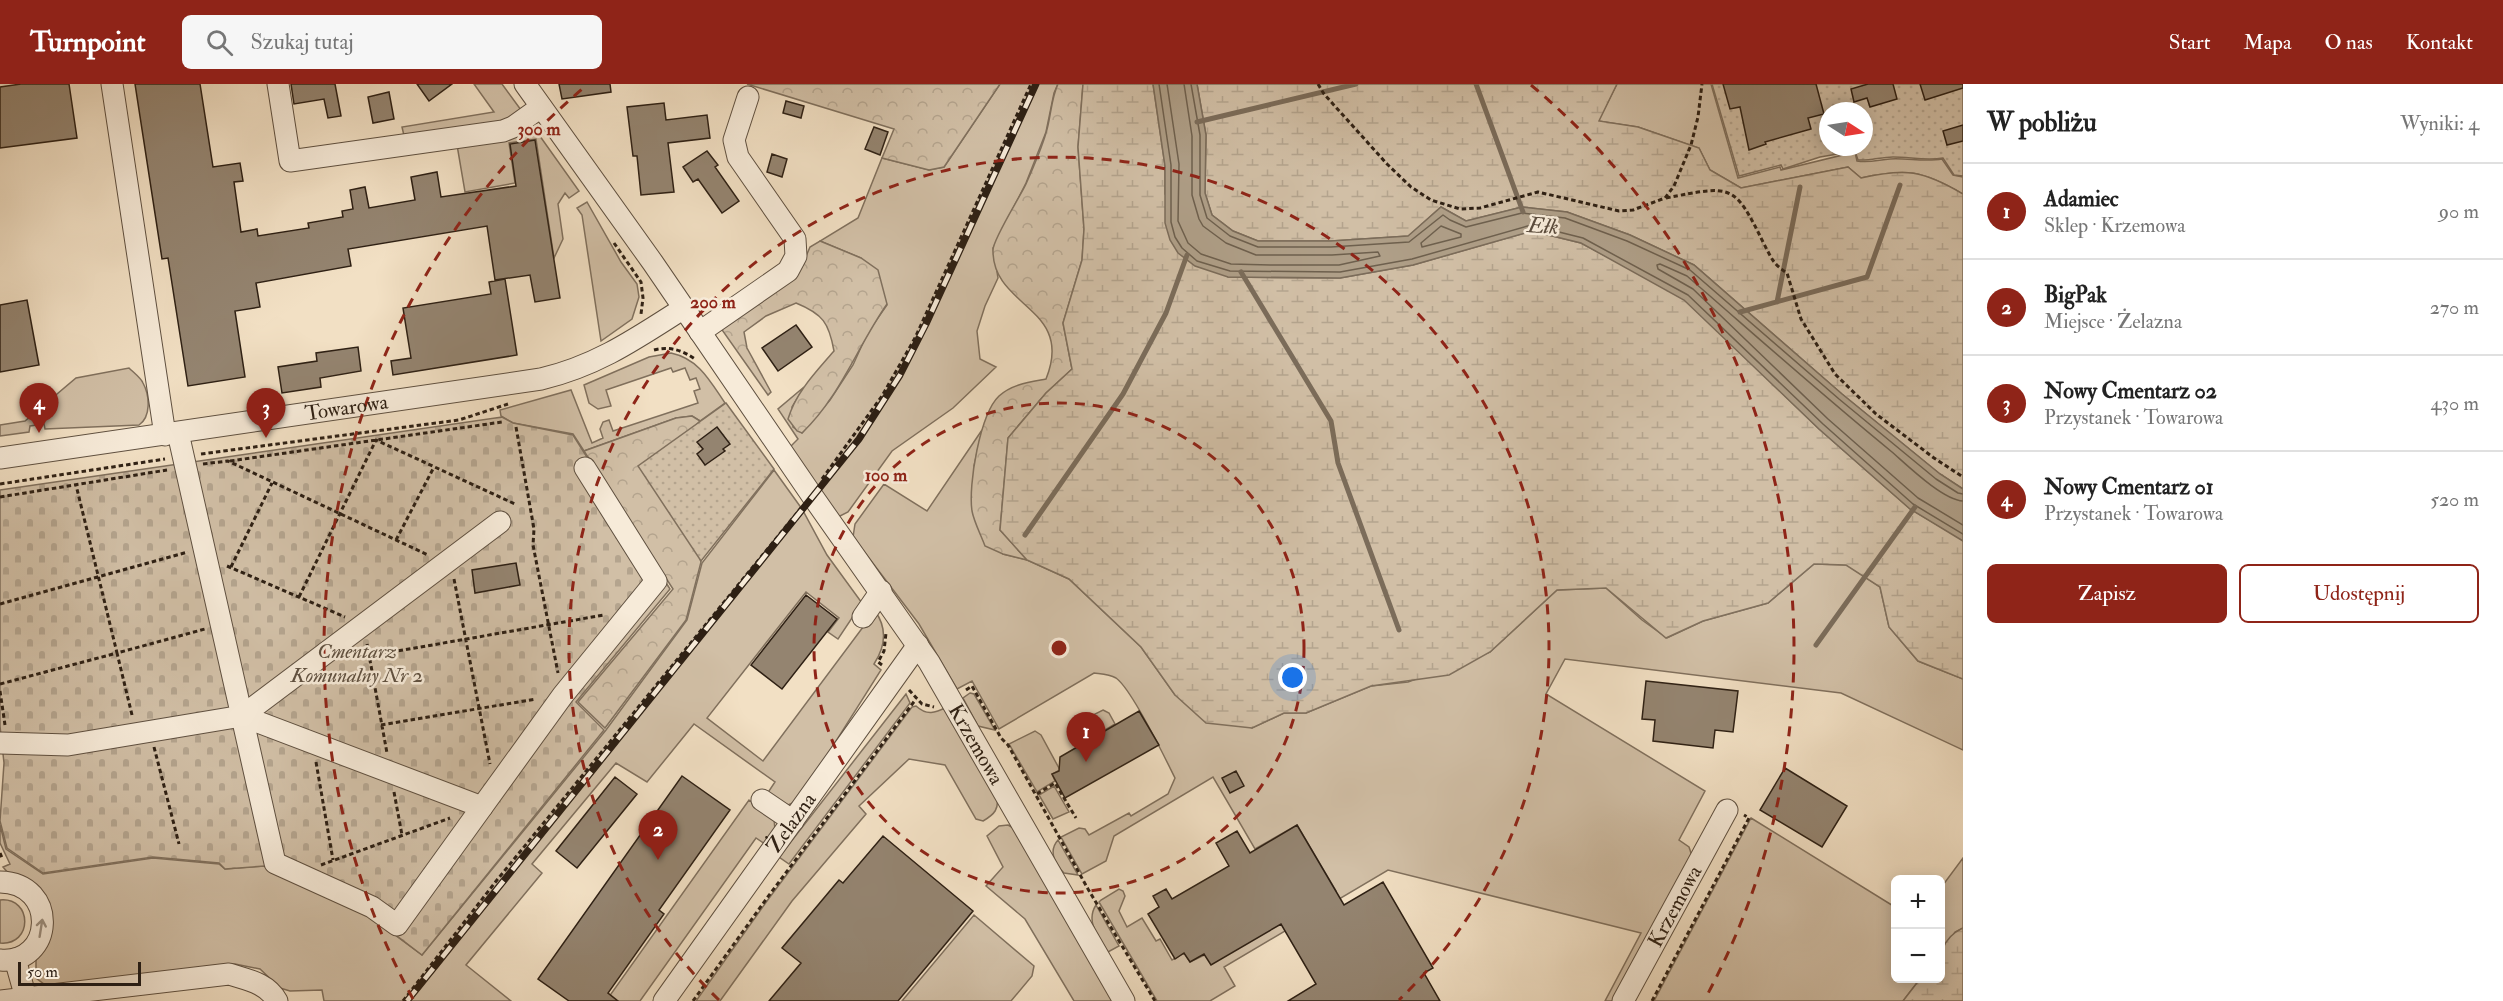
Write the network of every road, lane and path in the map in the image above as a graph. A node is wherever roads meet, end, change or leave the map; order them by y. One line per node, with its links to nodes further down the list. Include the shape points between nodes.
1 (112, 84): 19 (street)
2 (278, 84): 8 (street, via 290,161 502,131)
3 (525, 84): 8 (street)
4 (1031, 84): 31 (path, via 915,338 882,396)
5 (1318, 84): 9 (path, via 1411,187 1446,205 1480,208 1538,192 1619,211)
6 (1702, 84): 9 (path, via 1691,145)
7 (748, 97): 13 (street, via 734,140 738,157 795,239 796,256 788,271)
8 (541, 107): 11 (street)
9 (1665, 198): 26 (path, via 1718,190 1731,193 1745,205 1775,266 1787,273 1801,319 1836,374 1876,414)
10 (613, 241): 12 (path, via 641,282 640,312)
11 (684, 308): 12 (street, Towarowa); 13 (street)
12 (652, 329): 19 (street, Towarowa, via 585,367 541,379)
13 (700, 332): 31 (street)
14 (651, 351): 15 (path, via 665,347 685,352)
15 (700, 363)
16 (514, 402): 23 (path, via 459,420)
17 (502, 422): 20 (path)
18 (516, 427): 46 (path)
19 (172, 434): 21 (street, Towarowa); 23 (street)
20 (376, 440): 22 (path); 24 (path); 33 (path)
21 (0, 458)
22 (228, 461): 23 (path); 27 (path)
23 (185, 462): 28 (path); 29 (path); 36 (street)
24 (434, 467): 32 (path); 35 (path)
25 (585, 468): 43 (street, via 656,581)
26 (1963, 477)
27 (272, 483): 33 (path); 38 (path)
28 (0, 484)
29 (76, 485): 30 (path); 39 (path)
30 (0, 497)
31 (807, 499): 40 (street, Krzemowa); 80 (path)
32 (515, 504)
33 (339, 513): 35 (path); 41 (path)
34 (500, 522): 37 (street)
35 (396, 540): 37 (path)
36 (204, 547): 39 (path); 45 (street)
37 (446, 563): 47 (path, via 452,566); 57 (street)
38 (231, 567)
39 (99, 576): 42 (path); 49 (path)
40 (881, 591): 44 (street); 48 (street, Krzemowa)
41 (299, 597)
42 (0, 603)
43 (633, 610): 46 (path); 53 (street)
44 (863, 617)
45 (222, 624): 49 (path); 57 (street)
46 (548, 625): 47 (path); 53 (path)
47 (465, 639): 50 (path); 56 (path)
48 (918, 645): 55 (street, Krzemowa); 69 (street, Żelazna)
49 (117, 653): 51 (path); 59 (path)
50 (369, 656)
51 (0, 684)
52 (0, 691): 61 (path)
53 (562, 695): 56 (path); 62 (street)
54 (916, 699): 82 (path)
55 (950, 699): 63 (path, via 972,686); 83 (street, Krzemowa)
56 (478, 709): 58 (path); 62 (path)
57 (242, 716): 59 (street); 60 (street); 74 (street, via 275,863)
58 (381, 725)
59 (143, 732): 61 (street, via 68,745); 70 (path)
60 (312, 742): 65 (street); 73 (path)
61 (3, 743)
62 (495, 789): 65 (street)
63 (1037, 794): 68 (path, via 1055,783); 84 (path)
64 (762, 800): 69 (street)
65 (482, 807): 74 (street, via 397,925 372,907)
66 (1727, 810): 85 (street, Krzemowa)
67 (452, 818): 73 (path)
68 (1076, 818)
69 (793, 821): 81 (street, Żelazna)
70 (179, 844)
71 (0, 853): 72 (path)
72 (0, 858)
73 (333, 860): 74 (path)
74 (299, 873)
75 (0, 882): 76 (street, one-way to 75, via 32,950 43,925 42,912 27,889)
76 (8, 959): 77 (street)
77 (26, 998): 78 (street); 79 (street, via 229,974 261,984)
78 (0, 1001)
79 (277, 1001)
80 (403, 1001)
81 (664, 1001)
82 (693, 1001)
83 (1124, 1001)
84 (1155, 1001)
85 (1623, 1001)

